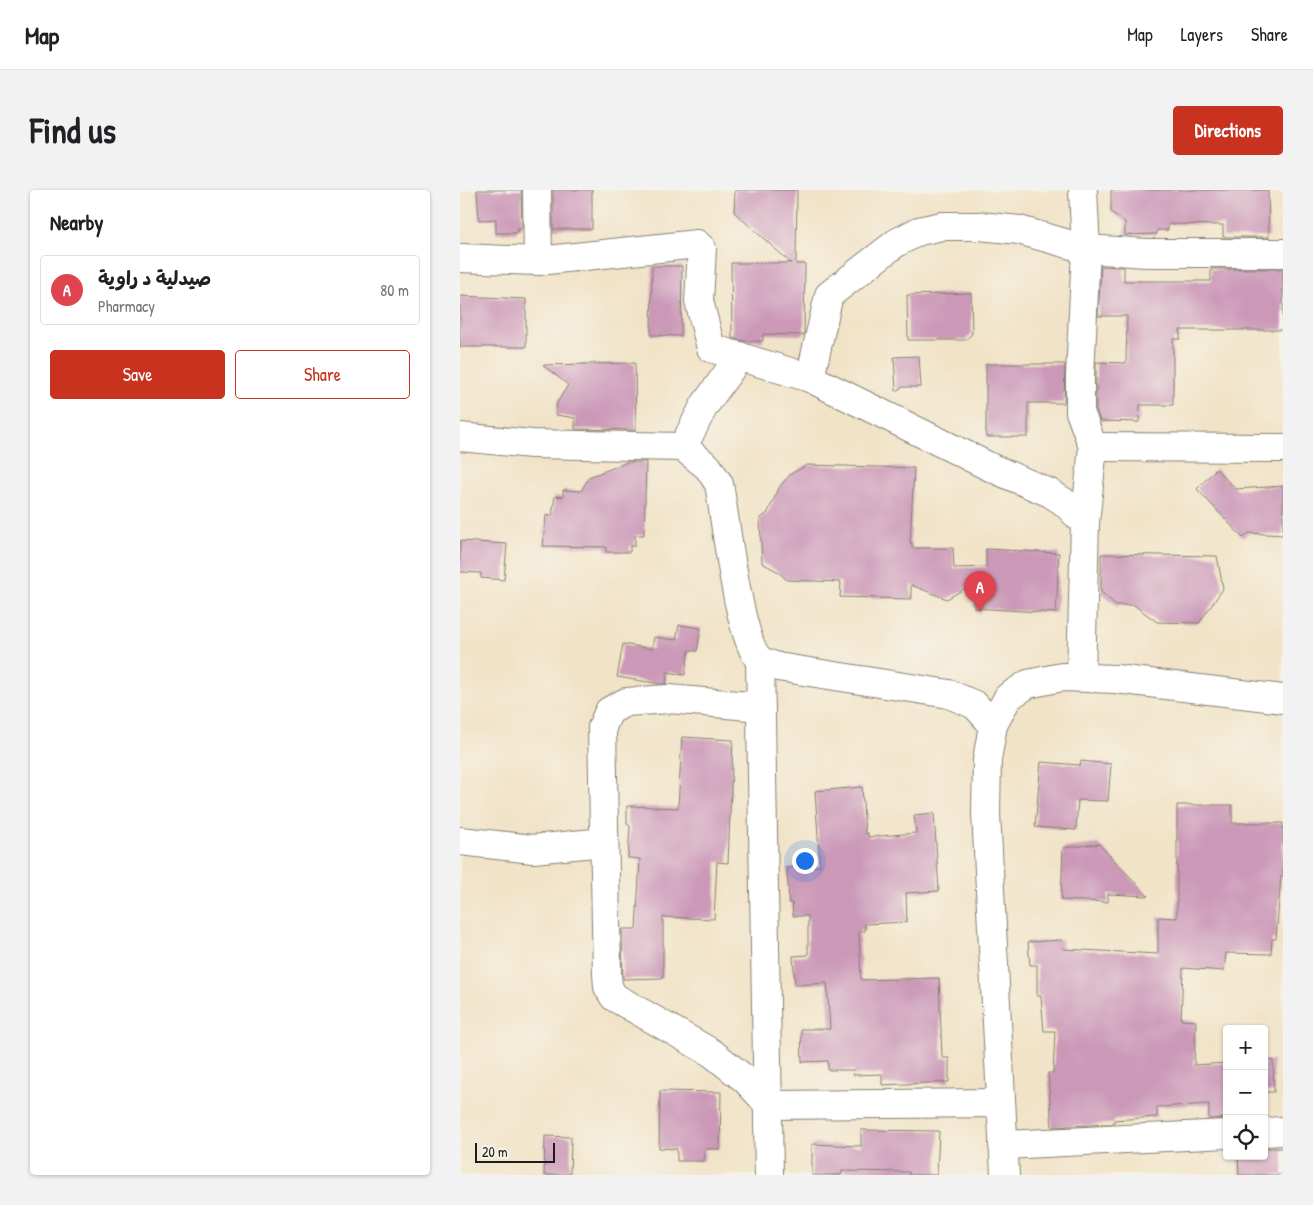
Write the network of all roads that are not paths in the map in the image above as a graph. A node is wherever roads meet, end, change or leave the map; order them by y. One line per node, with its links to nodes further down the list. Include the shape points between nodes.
1 (537, 190): 6 (street)
2 (1083, 190): 3 (street)
3 (1086, 249): 4 (street, via 1147,253); 8 (street, via 1019,230 942,226 920,231 896,243 829,295); 11 (street, via 1080,412)
4 (1283, 253)
5 (460, 258): 6 (street)
6 (538, 261): 7 (street, via 697,244 702,250 698,302 711,348)
7 (740, 356): 8 (street); 10 (street, via 704,406)
8 (810, 378): 13 (street, via 992,468 1050,493 1064,502)
9 (460, 438): 10 (street, via 532,444)
10 (683, 447): 14 (street, via 708,467 719,484 744,624)
11 (1093, 447): 12 (street); 13 (street)
12 (1283, 448)
13 (1085, 524): 15 (street)
14 (760, 660): 17 (street); 18 (street, via 778,667 949,694 975,705)
15 (1080, 677): 16 (street); 18 (street, via 1028,684 1008,697)
16 (1283, 699)
17 (761, 707): 20 (street, via 668,699 626,702 609,711 602,727); 22 (street)
18 (993, 725): 21 (street, via 987,760 986,813)
19 (460, 841): 20 (street, via 533,849)
20 (604, 842): 22 (street, via 607,974 608,987 614,997 712,1053 746,1080)
21 (1001, 1103): 22 (street); 26 (street)
22 (769, 1105): 27 (street)
23 (1283, 1131): 24 (street)
24 (1268, 1132)
25 (1223, 1134): 26 (street)
26 (1003, 1145): 28 (street)
27 (769, 1175)
28 (1005, 1175)

